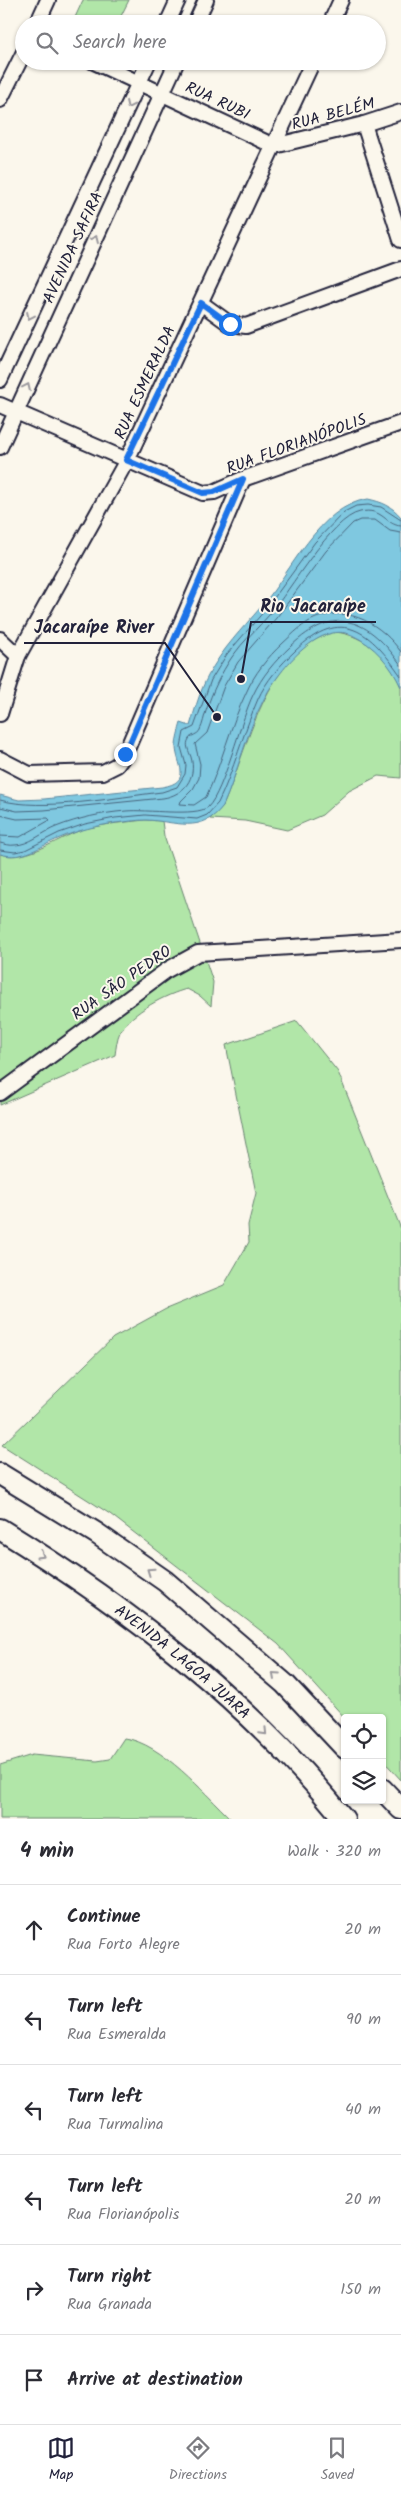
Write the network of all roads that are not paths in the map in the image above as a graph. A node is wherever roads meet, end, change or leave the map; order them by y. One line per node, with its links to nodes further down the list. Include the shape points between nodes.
1 (48, 0): 5 (street)
2 (178, 0): 6 (street)
3 (206, 0): 7 (street)
4 (341, 0): 8 (street)
5 (42, 15)
6 (171, 15)
7 (199, 15)
8 (334, 15)
9 (15, 70): 16 (street)
10 (111, 70): 14 (street, RUA RUBI)
11 (145, 70): 14 (street, AVENIDA SAFIRA)
12 (173, 70): 15 (street, AVENIDA SAFIRA)
13 (309, 70): 19 (street, RUA ESMERALDA)
14 (139, 83): 15 (street, RUA RUBI); 23 (street, AVENIDA SAFIRA, one-way to 23)
15 (162, 93): 19 (street, RUA RUBI); 25 (street, AVENIDA SAFIRA, one-way to 15)
16 (0, 100)
17 (401, 112): 18 (street, RUA BELÉM)
18 (364, 124): 19 (street, RUA BELÉM); 20 (street)
19 (274, 146): 22 (street, RUA ESMERALDA)
20 (401, 240)
21 (401, 269): 22 (street, via 246,326 230,324)
22 (201, 303): 28 (street, RUA ESMERALDA)
23 (0, 380)
24 (0, 405): 25 (street)
25 (16, 412): 27 (street, AVENIDA SAFIRA); 28 (street)
26 (401, 423): 29 (street, RUA FLORIANÓPOLIS)
27 (0, 447)
28 (126, 460): 29 (street, RUA FLORIANÓPOLIS, via 203,493 214,492); 31 (street, RUA ESMERALDA)
29 (243, 479): 33 (street, via 125,754 117,765 103,772 29,774)
30 (0, 640): 31 (street)
31 (18, 656): 32 (street, RUA ESMERALDA)
32 (0, 714)
33 (0, 759)
34 (401, 940): 35 (street, RUA SÃO PEDRO, via 198,953 167,970)
35 (0, 1093)
36 (0, 1474): 38 (main road, one-way to 36, via 285,1684 165,1581 96,1533)
37 (0, 1529): 41 (main road, AVENIDA LAGOA JUARA, one-way to 41, via 67,1571 164,1642 252,1720 323,1792)
38 (341, 1744)
39 (386, 1793): 40 (main road)
40 (401, 1809)
41 (344, 1819)

